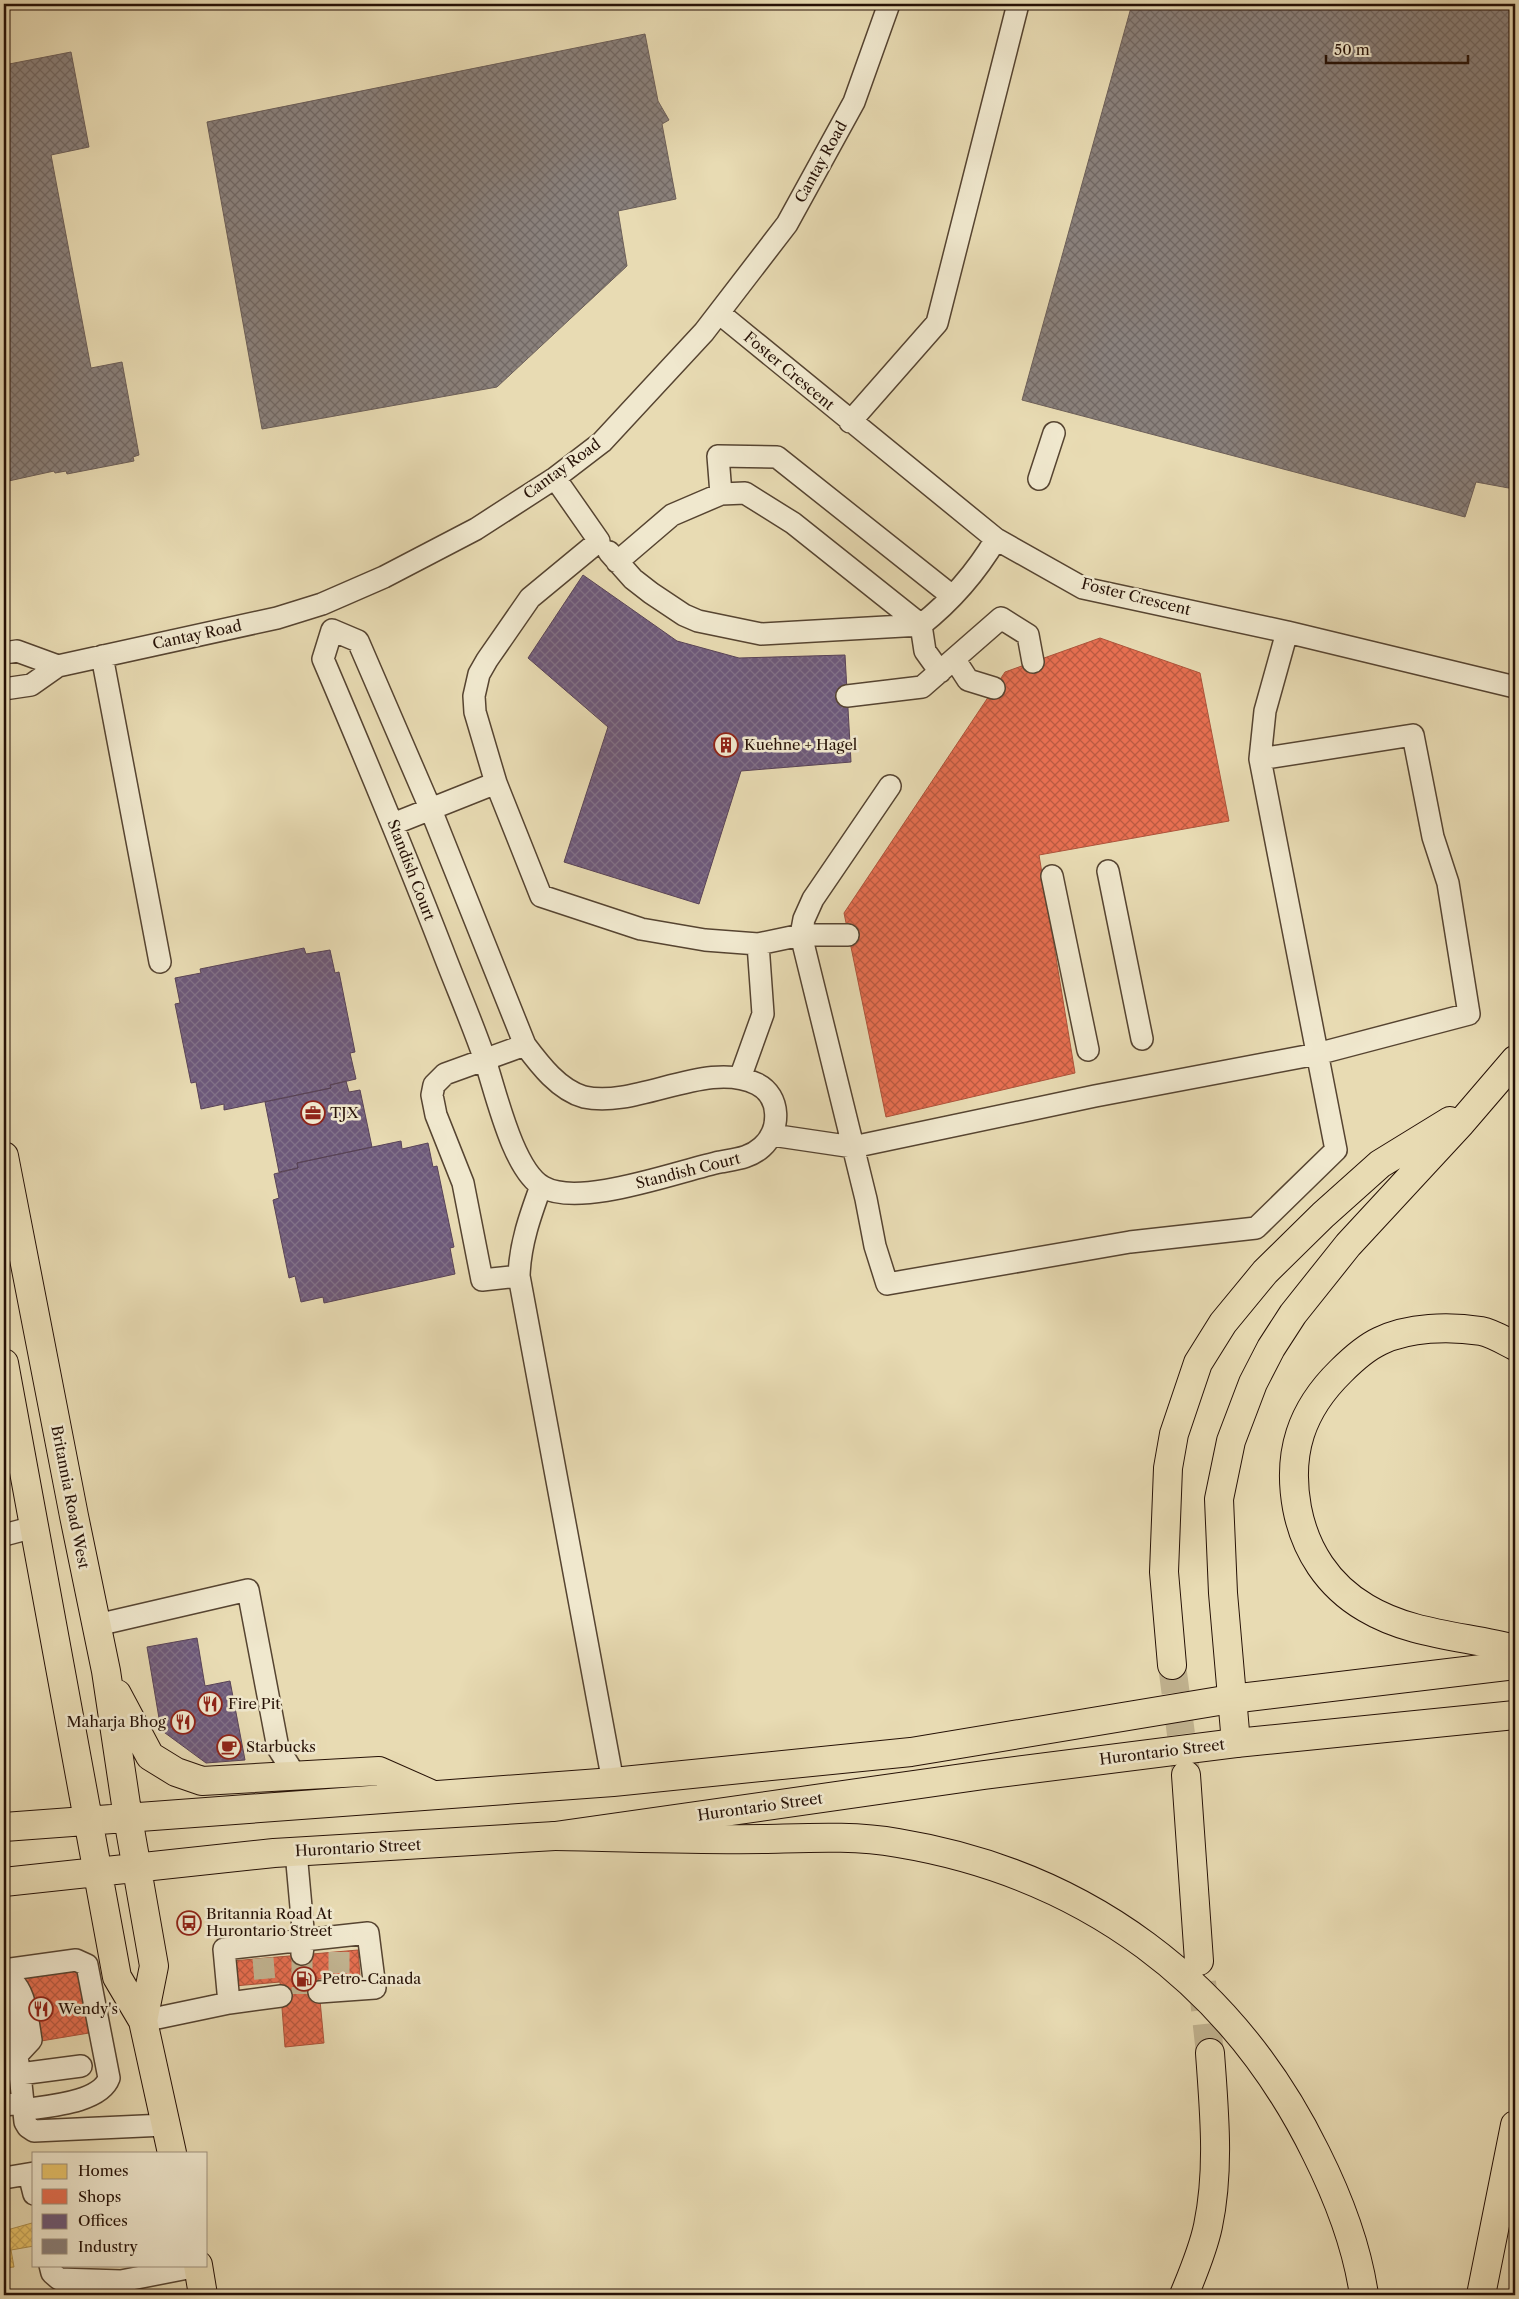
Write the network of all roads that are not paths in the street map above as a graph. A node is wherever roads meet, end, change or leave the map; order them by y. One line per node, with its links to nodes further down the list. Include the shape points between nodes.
1 (889, 4): 3 (street, Cantay Road, via 854,102 792,215)
2 (1018, 4): 4 (street, via 937,323)
3 (719, 313): 4 (street, Foster Crescent); 6 (street, Cantay Road, via 602,442)
4 (850, 422): 9 (street, Foster Crescent)
5 (1054, 433): 7 (street)
6 (555, 478): 10 (street); 13 (street, Cantay Road, via 476,529 384,577)
7 (1039, 479)
8 (721, 494): 11 (street, via 672,515); 12 (street, via 718,456 777,456); 14 (street, via 745,493 793,523)
9 (996, 539): 12 (street, via 985,558); 16 (street, Foster Crescent, via 1083,588)
10 (599, 541): 11 (street); 27 (street, via 530,598 479,674 474,696 475,712)
11 (617, 562): 14 (street, via 651,593 684,614 698,621 750,632 777,634)
12 (952, 596): 14 (street)
13 (322, 604): 15 (street); 18 (street, Cantay Road, via 277,618)
14 (920, 625): 21 (street, via 925,651)
15 (332, 630): 29 (street, via 358,641); 30 (street, Standish Court, via 323,659)
16 (1287, 632): 22 (street, Foster Crescent); 26 (street, via 1265,711)
17 (4, 653): 20 (street, via 17,651)
18 (102, 656): 20 (street, Cantay Road); 36 (street)
19 (1033, 662): 21 (street, via 1028,636 1001,618)
20 (58, 666): 24 (street, Cantay Road, via 30,685)
21 (947, 666): 23 (street, via 968,680); 25 (street, via 922,687)
22 (1515, 687)
23 (994, 688)
24 (4, 689)
25 (848, 696)
26 (1260, 759): 40 (street); 40 (street, via 1413,734 1433,837 1448,883 1469,1014)
27 (496, 783): 29 (street); 35 (street, via 541,896 641,929 705,940)
28 (890, 786): 33 (street, via 813,899)
29 (431, 810): 30 (street); 38 (street)
30 (393, 824): 41 (street, Standish Court)
31 (1108, 871): 37 (street)
32 (1052, 876): 39 (street)
33 (800, 935): 34 (street); 35 (street); 46 (street)
34 (848, 935)
35 (758, 944): 43 (street, via 763,1014)
36 (160, 962)
37 (1142, 1040)
38 (525, 1045): 41 (street); 43 (street, via 563,1086 589,1098 617,1098 695,1081)
39 (1088, 1050)
40 (1317, 1054): 46 (street); 46 (street, via 1336,1150 1256,1228 1130,1242 887,1284)
41 (484, 1059): 48 (street, Standish Court, via 515,1149 524,1168); 49 (street, via 439,1078 433,1090 432,1103 463,1183 482,1280)
42 (1515, 1060): 44 (main road)
43 (740, 1078): 45 (street, via 759,1085 770,1094 775,1107)
44 (1478, 1103): 56 (main road, via 1380,1164 1322,1215 1264,1272 1223,1323 1198,1363 1174,1434 1168,1468 1164,1572); 58 (main road, via 1348,1245 1293,1314 1253,1383 1232,1441 1219,1499)
45 (772, 1135): 46 (street); 48 (street, Standish Court, via 764,1146 745,1158 618,1188 572,1194 558,1193)
46 (853, 1147)
47 (4, 1156): 54 (main road, Britannia Road West)
48 (541, 1186): 49 (street, via 524,1236)
49 (520, 1276): 65 (street)
50 (1515, 1346): 55 (main road, via 1482,1331 1448,1328 1414,1331 1380,1341 1351,1360 1322,1389 1305,1418 1296,1451 1294,1487 1301,1528 1316,1560 1335,1585 1366,1608 1403,1624)
51 (4, 1363): 52 (main road)
52 (34, 1527): 53 (street); 70 (main road)
53 (4, 1535)
54 (97, 1625): 57 (main road, Britannia Road West); 61 (street, via 248,1590)
55 (1514, 1657): 58 (main road, Hurontario Street)
56 (1172, 1665)
57 (106, 1671): 64 (main road, via 150,1756 158,1762 202,1781); 68 (main road, Britannia Road West)
58 (1231, 1700): 60 (main road); 65 (main road, Hurontario Street, via 911,1752)
59 (1508, 1716): 60 (main road, Hurontario Street)
60 (1236, 1743): 69 (main road, Hurontario Street)
61 (278, 1748): 62 (street); 64 (street)
62 (295, 1775): 64 (main road); 66 (main road, via 379,1771)
63 (1186, 1775): 75 (main road)
64 (265, 1778)
65 (613, 1782): 66 (main road, Hurontario Street)
66 (434, 1795): 68 (main road, Hurontario Street)
67 (4, 1827): 70 (main road, Hurontario Street)
68 (130, 1828): 70 (main road, Hurontario Street); 72 (main road, Britannia Road West)
69 (555, 1836): 71 (main road, Hurontario Street); 98 (main road, via 823,1837 895,1842 982,1863 1024,1877 1071,1899 1130,1934 1190,1981 1256,2053 1280,2087 1322,2165 1353,2245)
70 (92, 1846): 72 (main road, Hurontario Street); 73 (main road, Hurontario Street); 82 (main road, via 117,1977)
71 (296, 1852): 72 (main road, Hurontario Street); 74 (street)
72 (136, 1866): 82 (main road, Britannia Road West, via 154,1966)
73 (4, 1882)
74 (303, 1948): 79 (street, via 338,1944 368,1934 376,1988 340,1984); 81 (street, via 262,1951 224,1948)
75 (1199, 1961)
76 (4, 1970): 86 (street, via 76,1960 87,1965 108,2078 105,2087 95,2094 52,2106)
77 (4, 1979): 84 (street, via 10,1979 19,1986 31,2040)
78 (4, 1985): 84 (street)
79 (319, 1992)
80 (270, 1993): 81 (street)
81 (229, 2003): 82 (street)
82 (143, 2021): 87 (main road)
83 (1210, 2053): 97 (main road, via 1215,2172 1208,2226)
84 (18, 2065): 85 (street); 86 (street)
85 (81, 2066)
86 (16, 2106): 87 (street, via 28,2127 34,2131)
87 (165, 2124): 89 (main road)
88 (1515, 2125): 99 (main road)
89 (172, 2152)
90 (4, 2178): 91 (street)
91 (32, 2180)
92 (50, 2266): 95 (street, via 59,2279)
93 (193, 2266): 95 (street)
94 (198, 2266): 96 (main road)
95 (120, 2281)
96 (203, 2295)
97 (1184, 2295)
98 (1364, 2295)
99 (1481, 2295)

